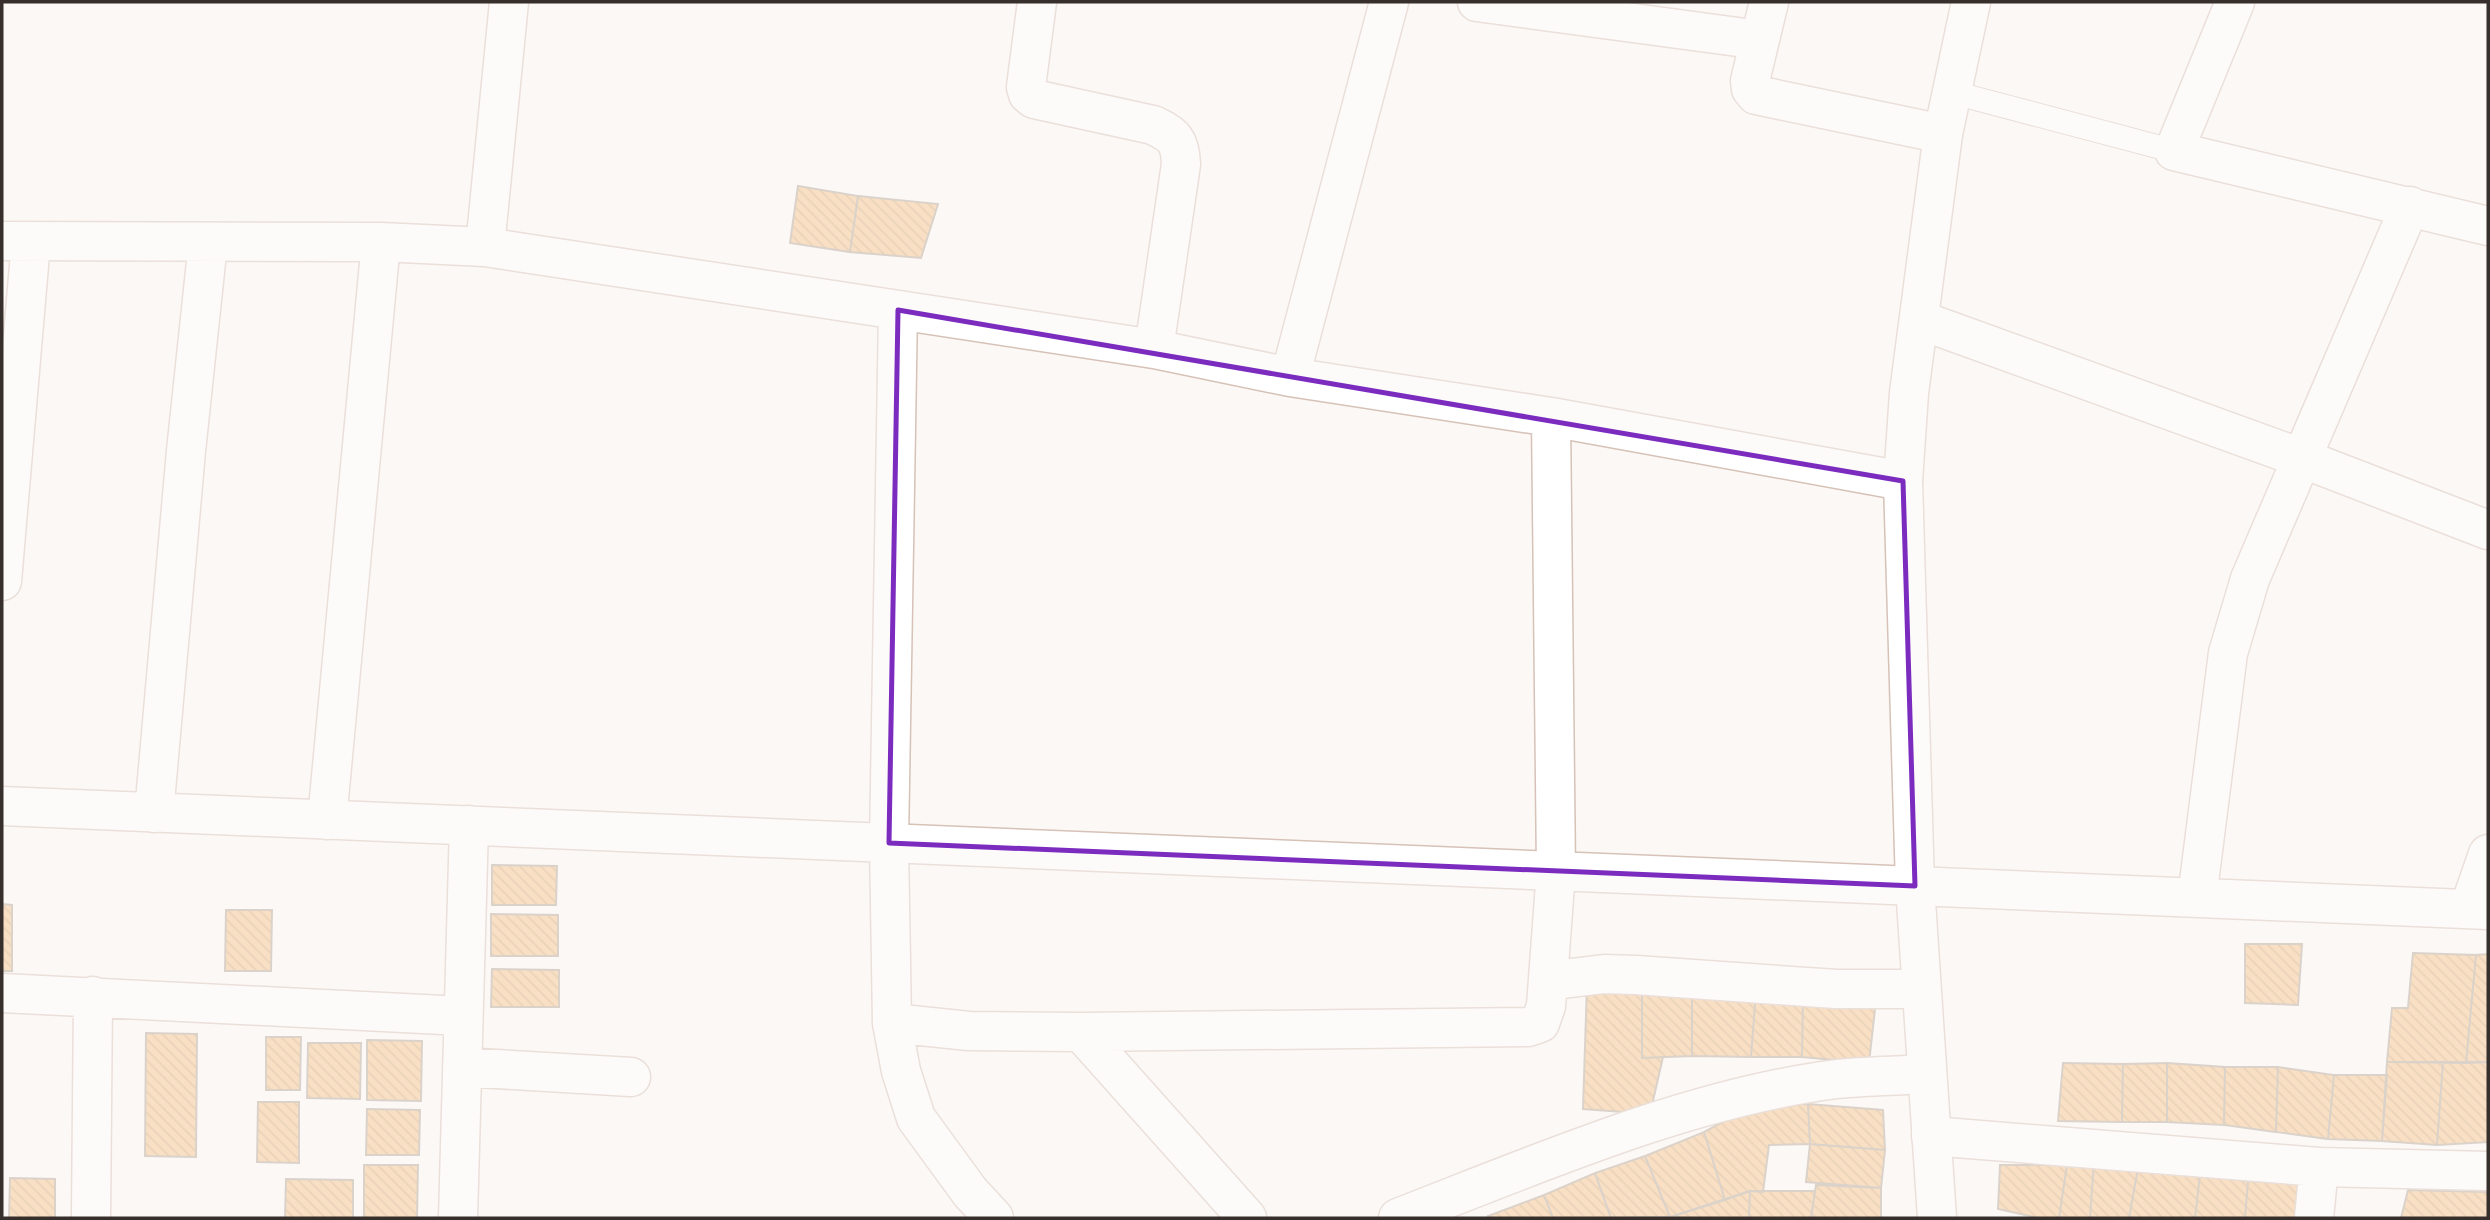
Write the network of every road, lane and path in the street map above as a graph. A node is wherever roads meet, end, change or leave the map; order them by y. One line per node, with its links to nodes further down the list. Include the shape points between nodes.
1 (509, 2): 17 (street)
2 (1037, 2): 20 (street, via 1028,94 1153,125 1170,133 1180,147)
3 (1390, 2): 21 (street)
4 (1477, 2): 8 (street)
5 (1769, 2): 8 (street)
6 (1971, 2): 9 (street)
7 (2235, 2): 11 (street)
8 (1760, 40): 10 (street, via 1750,81 1756,95)
9 (1951, 92): 10 (street); 11 (lane)
10 (1943, 134): 19 (street)
11 (2174, 151): 12 (street)
12 (2410, 206): 13 (street); 23 (street)
13 (2488, 226)
14 (17, 241): 16 (street); 26 (street)
15 (381, 242): 16 (street); 17 (street); 29 (street)
16 (208, 243): 28 (street)
17 (485, 247): 18 (street)
18 (898, 310): 20 (street); 31 (street)
19 (1920, 320): 23 (street); 24 (street)
20 (1154, 349): 21 (street)
21 (1290, 377): 22 (street)
22 (1551, 417): 24 (street); 33 (street)
23 (2301, 458): 25 (street); 35 (street, via 2250,579 2228,653)
24 (1903, 481): 34 (street)
25 (2488, 530)
26 (2, 581)
27 (2, 806): 28 (street)
28 (154, 813): 29 (street)
29 (327, 820): 30 (street)
30 (469, 825): 31 (street); 41 (street)
31 (889, 843): 33 (street); 42 (street)
32 (2488, 854): 36 (street)
33 (1556, 871): 34 (street); 37 (street)
34 (1914, 886): 35 (street); 38 (street)
35 (2197, 898): 36 (street)
36 (2479, 909)
37 (1548, 979): 38 (street, via 1604,974 1836,989); 43 (street, via 1544,1015 1540,1023 1528,1027)
38 (1922, 989): 45 (street)
39 (2, 993): 40 (street)
40 (93, 996): 41 (street); 50 (street)
41 (463, 1016): 44 (street)
42 (892, 1023): 43 (street, via 969,1031); 52 (street, via 916,1118)
43 (1081, 1032): 53 (street)
44 (463, 1067): 46 (street); 51 (street)
45 (1927, 1074): 47 (street); 54 (street, via 1836,1079 1736,1099 1625,1133)
46 (631, 1077)
47 (1931, 1136): 48 (street); 55 (street)
48 (2319, 1167): 49 (street); 56 (street)
49 (2488, 1171)
50 (91, 1218)
51 (458, 1218)
52 (993, 1218)
53 (1247, 1218)
54 (1398, 1218)
55 (1937, 1218)
56 (2314, 1218)

